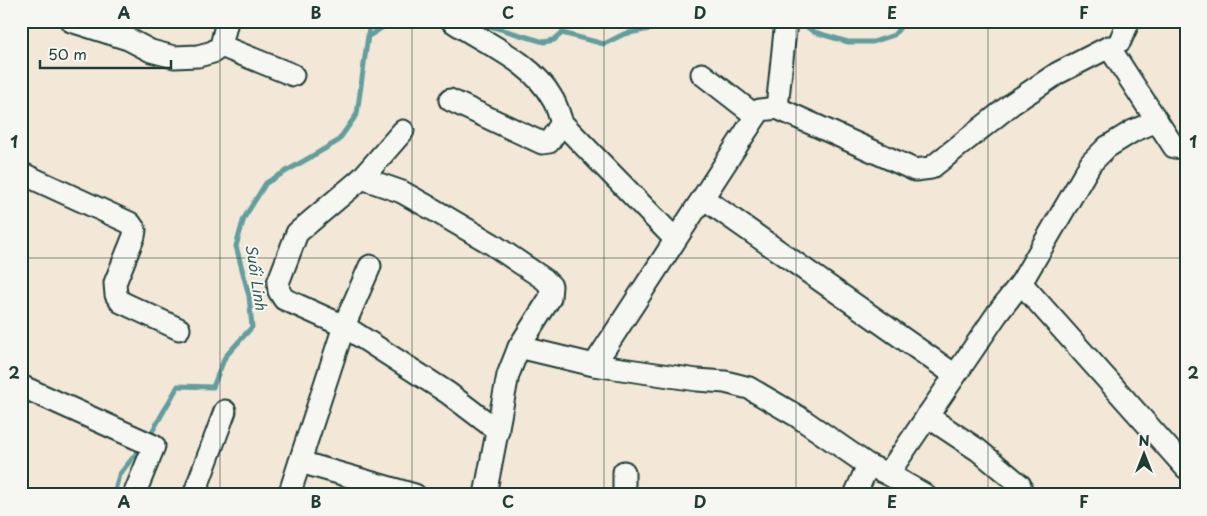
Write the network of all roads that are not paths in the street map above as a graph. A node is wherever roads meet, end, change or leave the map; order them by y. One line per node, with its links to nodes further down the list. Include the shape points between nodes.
1 (71, 21): 7 (street, via 174,57 198,56)
2 (228, 21): 7 (street)
3 (452, 21): 14 (street, via 520,64 540,82 553,98)
4 (1129, 21): 6 (street)
5 (786, 22): 11 (street)
6 (1120, 41)
7 (221, 46): 9 (street)
8 (702, 74): 12 (street)
9 (293, 75)
10 (450, 100): 14 (street, via 542,143 550,142)
11 (778, 108): 12 (street, via 760,110); 13 (street, via 915,170 925,170 1013,103 1058,73 1109,47)
12 (756, 116): 19 (street)
13 (1157, 121): 16 (street, via 1174,147); 22 (street, via 1107,147 1091,163)
14 (562, 123): 20 (street)
15 (403, 131): 18 (street)
16 (1186, 148)
17 (21, 173): 24 (street, via 130,223 135,230 134,236 115,283 116,295 121,302)
18 (362, 178): 23 (street, via 297,233 278,283 284,299); 25 (street, via 402,192 434,210 492,244 551,286 550,298)
19 (703, 198): 20 (street); 27 (street)
20 (675, 239): 26 (street)
21 (370, 266): 23 (street)
22 (1021, 283): 27 (street); 34 (street)
23 (344, 326): 31 (street, via 448,393); 32 (street)
24 (179, 329)
25 (519, 347): 26 (street); 31 (street, via 508,375)
26 (594, 365): 33 (street, via 749,388 797,416)
27 (955, 375): 30 (street)
28 (21, 386): 38 (street, via 154,446)
29 (225, 411): 39 (street)
30 (926, 416): 36 (street); 37 (street, via 978,450)
31 (498, 431): 42 (street)
32 (300, 462): 40 (street); 41 (street)
33 (868, 465): 36 (street); 44 (street)
34 (1186, 468)
35 (624, 472): 43 (street)
36 (888, 474): 45 (street)
37 (1020, 486)
38 (134, 495)
39 (194, 495)
40 (289, 495)
41 (415, 495)
42 (485, 495)
43 (624, 495)
44 (855, 495)
45 (924, 495)

